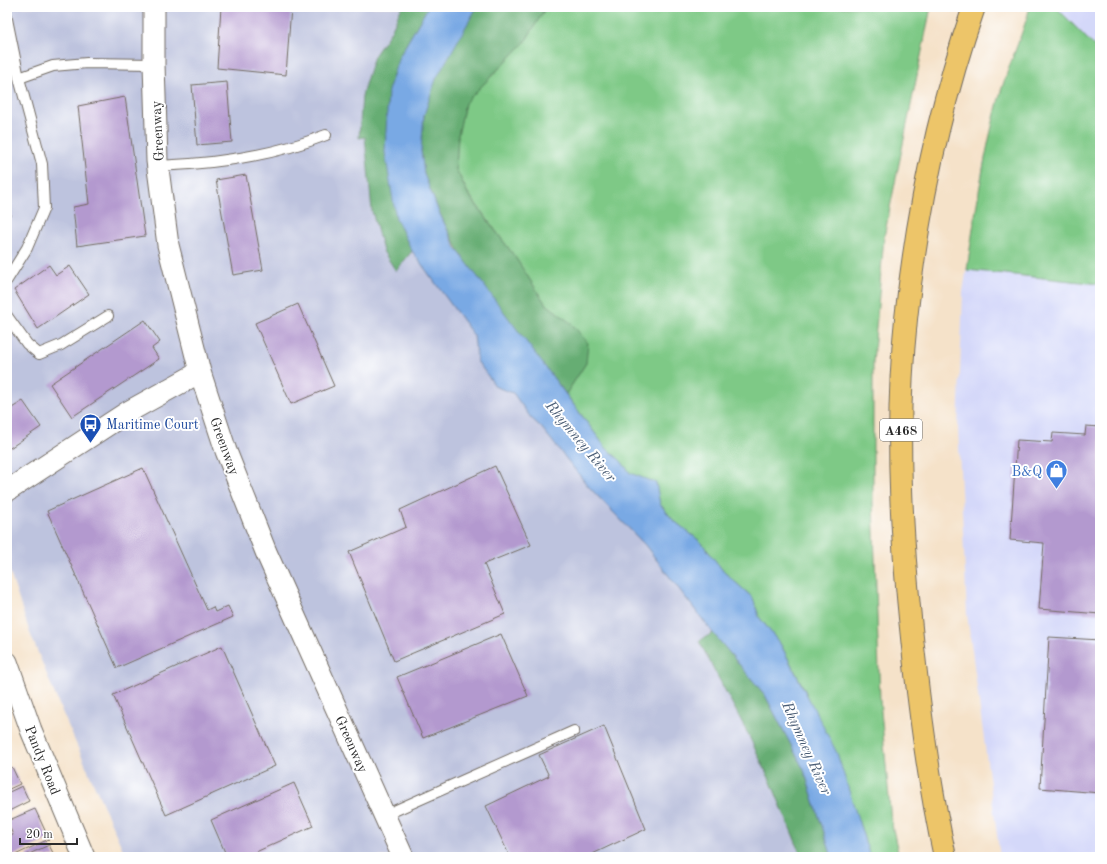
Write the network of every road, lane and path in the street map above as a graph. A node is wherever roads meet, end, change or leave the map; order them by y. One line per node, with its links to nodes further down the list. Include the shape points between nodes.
1 (154, 7): 4 (street, Greenway)
2 (974, 7): 18 (main road, A468, via 947,94 925,188 906,321 901,413 901,486 912,638 927,764)
3 (7, 19): 5 (lane)
4 (154, 64): 5 (lane, via 87,63 53,66); 7 (street, Greenway)
5 (19, 78): 8 (lane, via 42,164 44,208 27,248)
6 (326, 135): 7 (lane, via 298,146 202,164)
7 (158, 166): 11 (street, Greenway, via 168,245)
8 (7, 280)
9 (7, 316): 10 (lane, via 27,344 39,354 61,345)
10 (108, 316)
11 (200, 372): 12 (street, via 126,413); 15 (street, Greenway, via 226,451 266,552)
12 (7, 491)
13 (7, 662): 16 (street, Pandy Road, via 34,737)
14 (574, 731): 15 (lane)
15 (385, 815): 17 (street, Greenway)
16 (84, 857)
17 (403, 857)
18 (945, 857)

